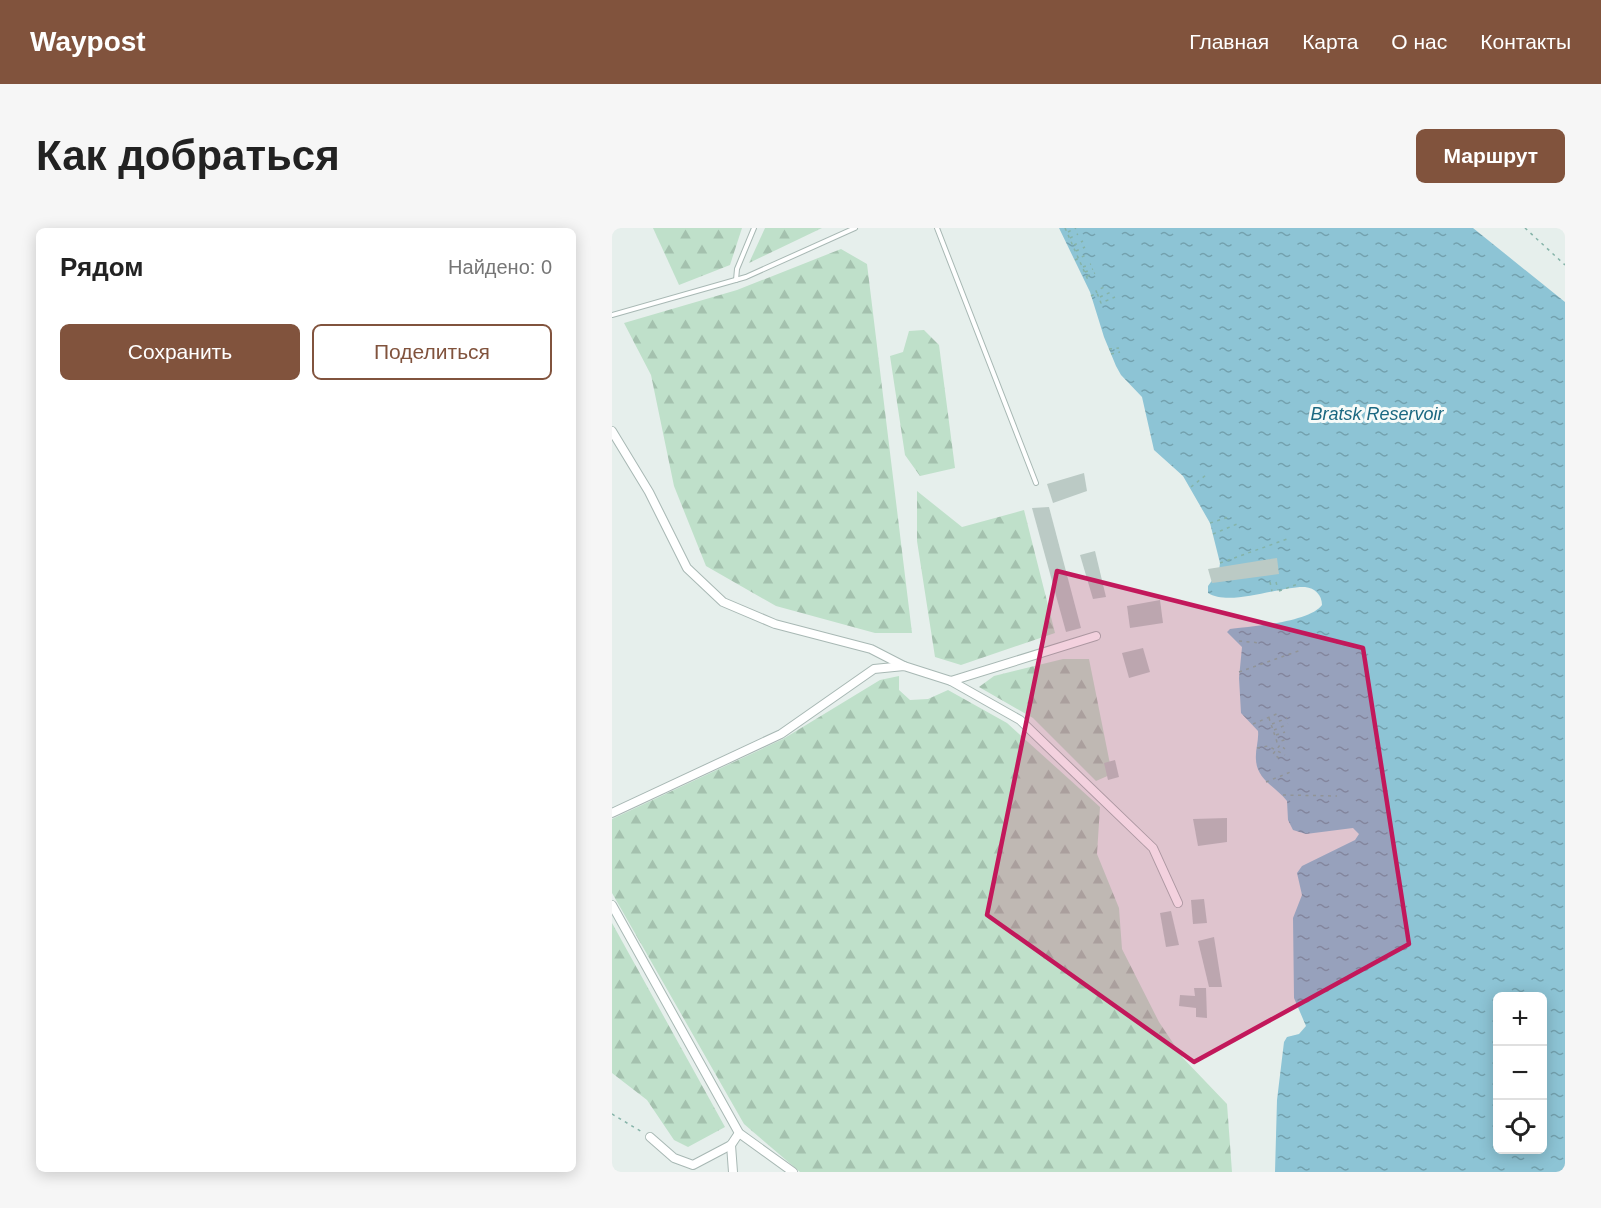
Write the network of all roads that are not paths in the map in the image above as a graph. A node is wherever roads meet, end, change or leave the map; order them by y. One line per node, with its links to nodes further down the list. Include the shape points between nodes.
1 (754, 228): 4 (lane)
2 (855, 228): 4 (lane)
3 (937, 228): 7 (lane)
4 (736, 280): 5 (lane)
5 (612, 315)
6 (612, 431): 9 (street, via 649,492 687,568 723,602 775,624 871,648)
7 (1036, 483)
8 (1096, 636): 10 (street)
9 (904, 666): 10 (street); 11 (street, via 874,669 781,734)
10 (951, 681): 12 (street, via 1020,720 1153,848)
11 (612, 813)
12 (1178, 903)
13 (612, 905): 14 (street)
14 (739, 1133): 16 (street); 18 (street)
15 (650, 1137): 16 (street, via 674,1158 693,1165)
16 (731, 1145): 17 (street)
17 (733, 1172)
18 (793, 1172)

